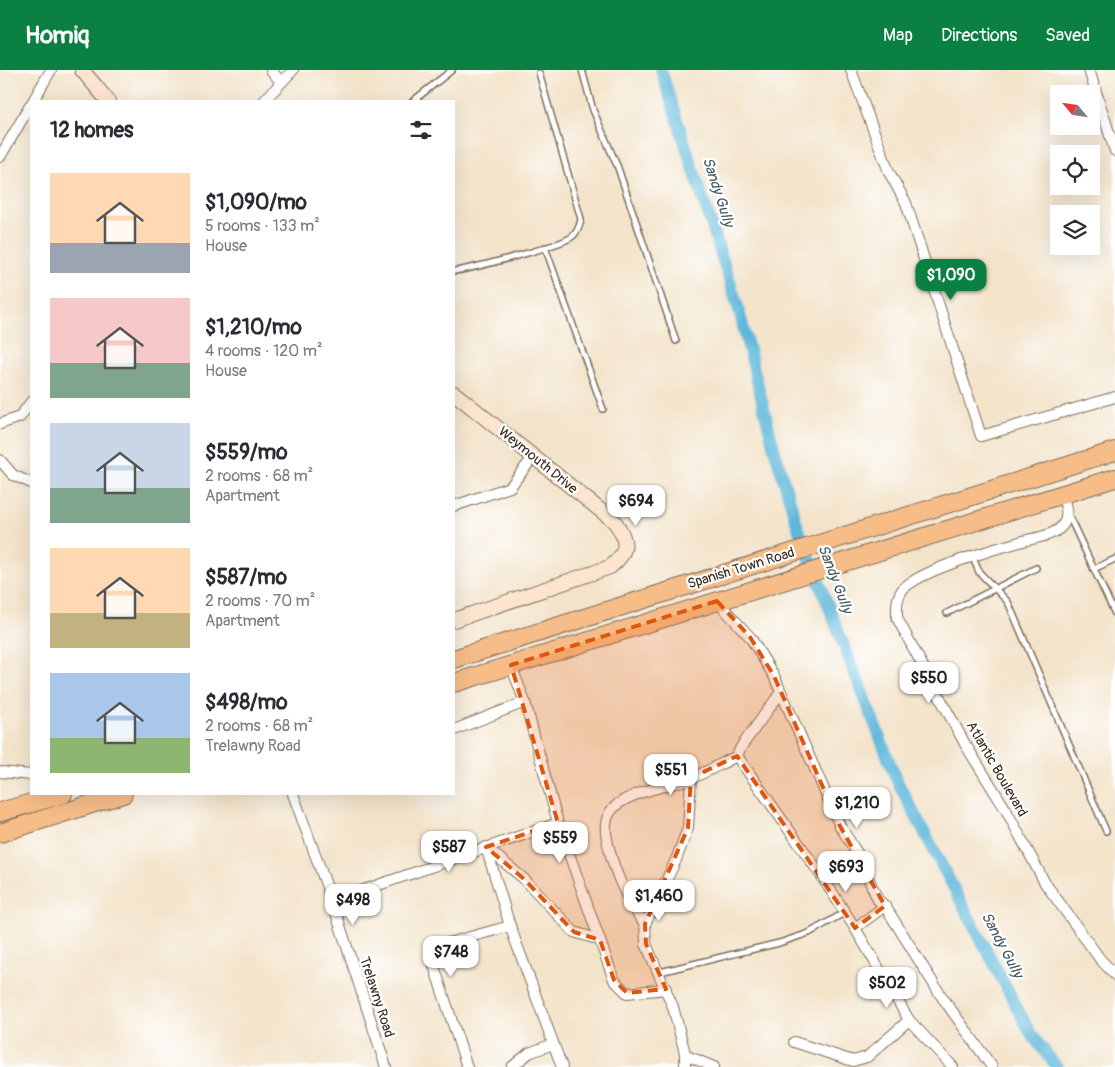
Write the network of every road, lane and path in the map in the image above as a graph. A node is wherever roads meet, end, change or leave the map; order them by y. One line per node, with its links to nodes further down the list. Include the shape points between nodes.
1 (51, 70): 11 (street)
2 (82, 70): 12 (street)
3 (271, 70): 10 (street)
4 (293, 70): 10 (street)
5 (452, 70): 14 (lane)
6 (582, 70): 20 (lane, via 593,110 618,168)
7 (851, 70): 22 (street, via 890,172 906,203 981,436)
8 (1089, 70): 16 (street)
9 (539, 73): 18 (lane, via 581,219 572,238)
10 (281, 82): 13 (street)
11 (33, 100)
12 (107, 100)
13 (265, 100)
14 (414, 100)
15 (30, 105): 17 (street)
16 (1115, 151)
17 (0, 157)
18 (545, 247): 19 (lane); 24 (lane)
19 (455, 271)
20 (676, 341)
21 (455, 394): 27 (street, Weymouth Drive)
22 (1115, 397)
23 (30, 403): 25 (street, via 20,417)
24 (603, 409)
25 (0, 424)
26 (1115, 451): 43 (highway, Spanish Town Road)
27 (534, 456): 32 (street, via 510,487); 42 (street, Weymouth Drive, via 615,522 623,534 625,548 620,559 610,568)
28 (0, 460): 30 (street, via 13,475)
29 (1115, 478): 31 (highway, Spanish Town Road)
30 (30, 483)
31 (1063, 494): 33 (street); 39 (highway, Spanish Town Road)
32 (455, 506)
33 (1068, 514): 34 (street, Atlantic Boulevard, via 1061,528 1048,535); 37 (lane)
34 (973, 558): 38 (lane, via 979,572); 71 (street, Atlantic Boulevard, via 919,577 903,590 897,601 897,618 1045,883)
35 (1115, 559): 37 (lane)
36 (1036, 568): 38 (lane)
37 (1094, 569): 41 (lane)
38 (994, 589): 40 (lane); 58 (lane, via 1008,602)
39 (717, 601): 44 (highway, Spanish Town Road); 46 (street, via 750,637)
40 (947, 613)
41 (1115, 614)
42 (455, 620)
43 (455, 659)
44 (511, 665): 45 (highway, Spanish Town Road); 47 (street)
45 (455, 683)
46 (780, 692): 49 (street); 61 (street, via 840,826)
47 (524, 702): 48 (street); 57 (street)
48 (455, 730)
49 (737, 756): 52 (street); 62 (street)
50 (0, 772): 51 (street)
51 (28, 775)
52 (691, 778): 66 (street, via 688,828); 66 (street, via 654,787 623,802 609,814 606,835 614,865 633,909)
53 (60, 795): 56 (highway)
54 (120, 795): 59 (highway)
55 (293, 795): 63 (street, Trelawny Road)
56 (0, 812)
57 (558, 824): 60 (street); 69 (street)
58 (1106, 831)
59 (0, 833)
60 (486, 847): 63 (street); 67 (street); 69 (street, via 524,879 574,932)
61 (857, 853): 62 (street); 64 (street, via 878,900)
62 (821, 875): 65 (street)
63 (332, 901): 78 (street, Trelawny Road)
64 (884, 906): 68 (street); 85 (street, via 940,994)
65 (844, 913): 68 (street); 70 (lane, via 809,933 779,943)
66 (645, 924): 70 (street, via 646,944)
67 (510, 926): 75 (street); 79 (street, via 442,945 434,966)
68 (855, 928): 73 (street)
69 (600, 940): 72 (street, via 614,980 627,993)
70 (660, 972): 72 (street)
71 (1115, 975)
72 (666, 989): 76 (street)
73 (909, 1020): 77 (street, via 867,1057); 84 (street)
74 (794, 1042): 77 (street)
75 (553, 1044): 80 (street, via 529,1053); 81 (street)
76 (685, 1055): 82 (street); 83 (street)
77 (849, 1064)
78 (386, 1067)
79 (467, 1067)
80 (512, 1067)
81 (562, 1067)
82 (685, 1067)
83 (714, 1067)
84 (953, 1067)
85 (992, 1067)

